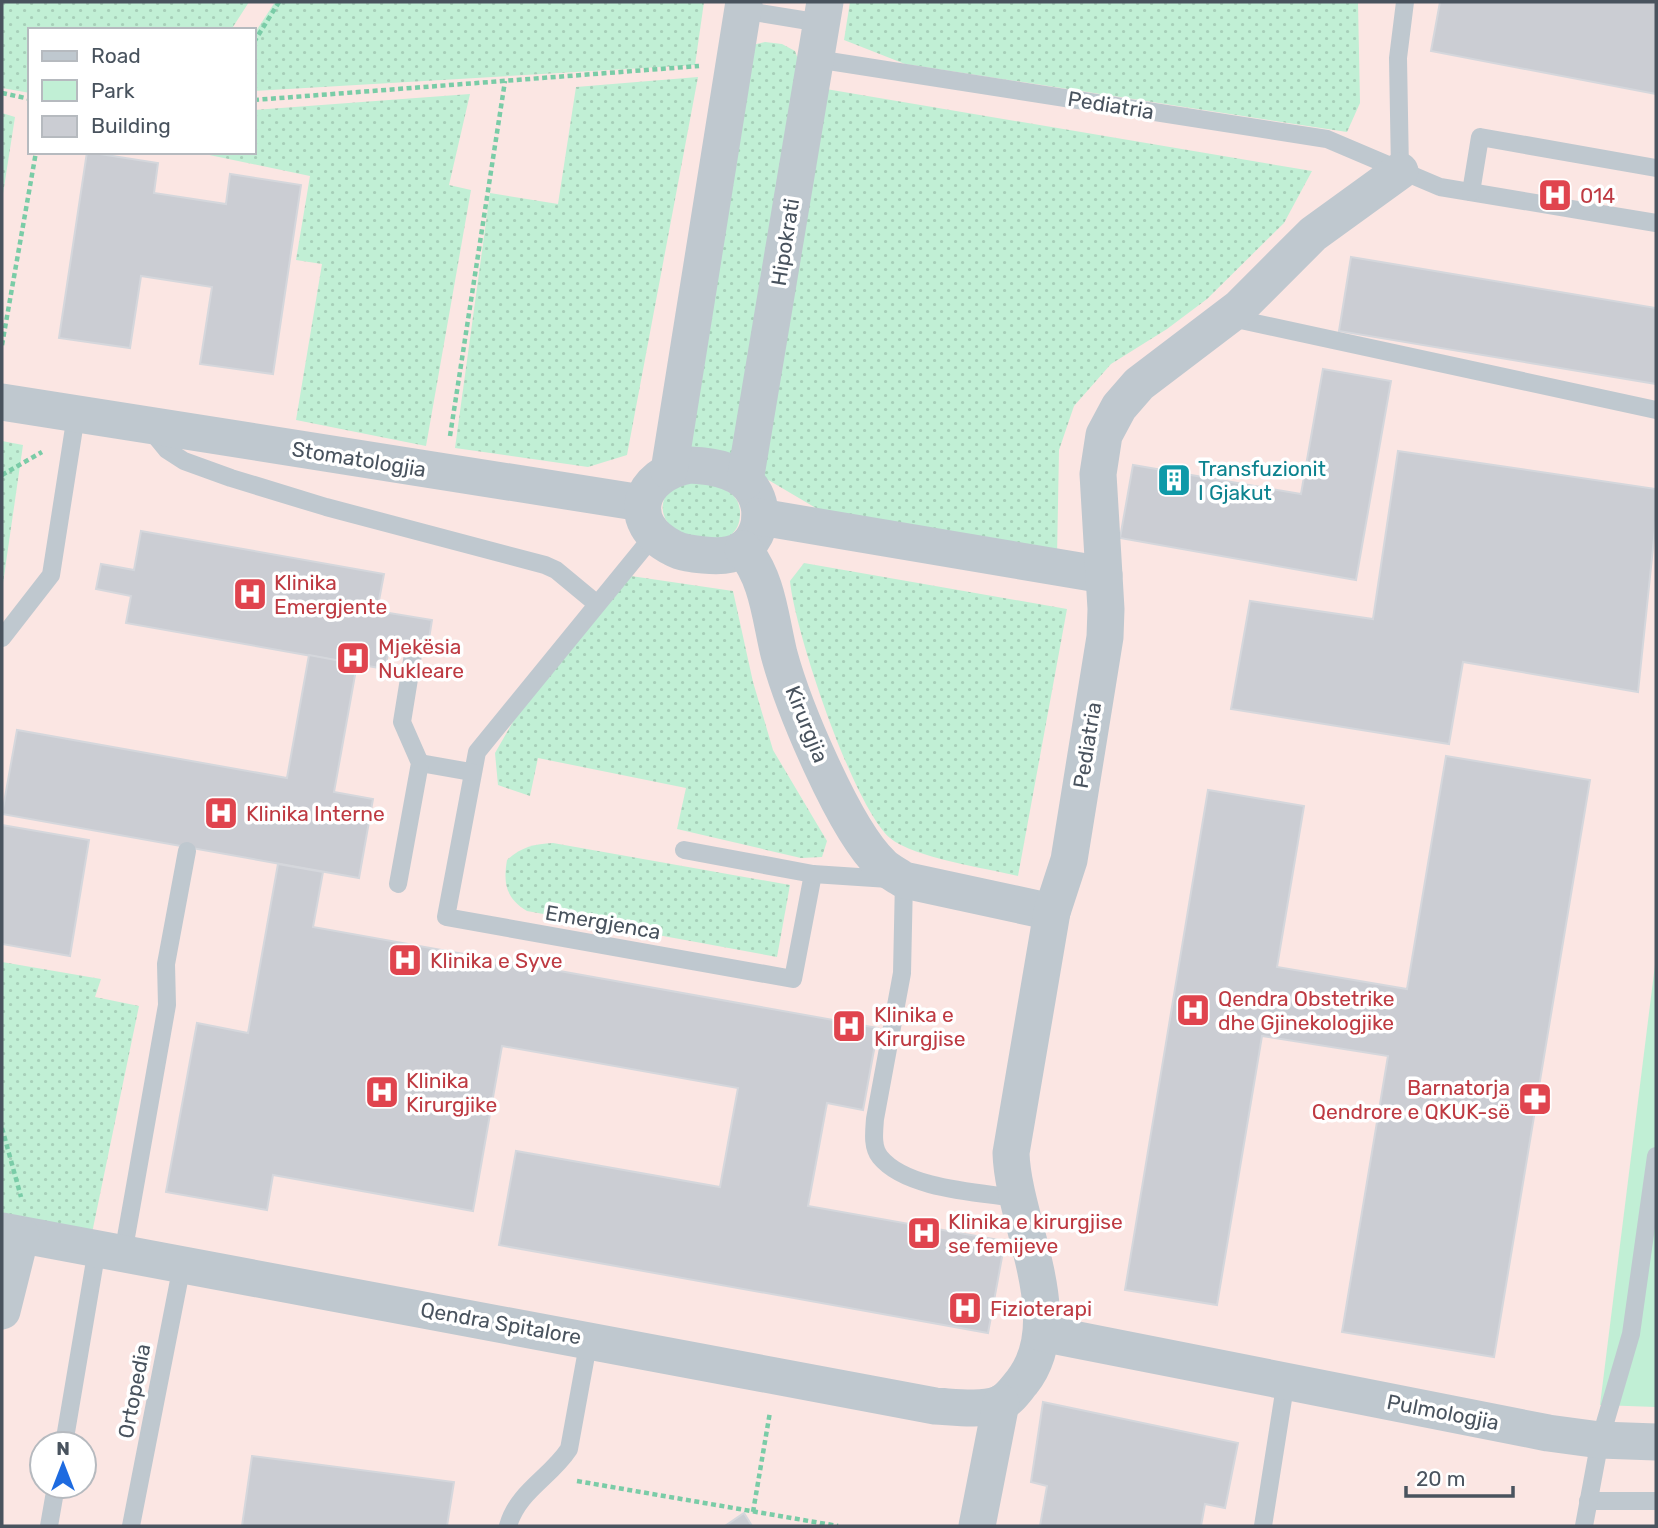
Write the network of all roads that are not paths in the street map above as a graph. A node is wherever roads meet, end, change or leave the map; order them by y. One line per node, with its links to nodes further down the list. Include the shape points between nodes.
1 (1405, 2): 6 (lane, via 1398,58)
2 (743, 6): 3 (lane); 14 (street)
3 (823, 12): 4 (street, Hipokrati)
4 (816, 59): 6 (lane, Pediatria, via 1326,139); 15 (street, Hipokrati)
5 (1656, 168): 7 (lane, via 1480,137)
6 (1400, 171): 7 (lane, Pediatria, via 1440,187); 9 (street, Pediatria, via 1313,234)
7 (1471, 192): 8 (lane, Pediatria)
8 (1656, 223)
9 (1227, 317): 11 (lane); 19 (street, Pediatria, via 1139,384 1104,435 1098,474)
10 (2, 402): 12 (street, Stomatologjia)
11 (1656, 410)
12 (75, 425): 13 (street, Stomatologjia); 21 (lane, via 51,575)
13 (147, 426): 17 (street, Stomatologjia, via 445,473); 20 (lane, via 167,450 184,461 327,508 545,565)
14 (669, 471): 15 (street, via 705,466); 17 (street, via 650,485)
15 (745, 481): 16 (street, via 756,496)
16 (760, 517): 18 (street, via 755,535); 19 (street)
17 (648, 519): 18 (street, via 682,552 723,556); 20 (lane, Emergjenca)
18 (743, 549): 28 (street, Kirurgjia, via 757,566 780,657 834,789 870,853)
19 (1104, 575): 30 (street, Pediatria, via 1105,637 1069,860)
20 (597, 604): 24 (lane, Emergjenca, via 488,737)
21 (2, 638)
22 (414, 648): 23 (lane, via 402,722)
23 (420, 763): 24 (lane); 29 (lane)
24 (471, 772): 27 (lane, Emergjenca, via 446,917 793,979)
25 (684, 850): 27 (lane, Kirurgjia)
26 (187, 851): 34 (lane, via 166,964 167,1005)
27 (813, 874): 28 (lane, Kirurgjia)
28 (904, 880): 30 (street, Kirurgjia); 32 (lane, via 902,973 875,1119 879,1155 893,1169 914,1179)
29 (398, 884)
30 (1052, 912): 32 (street, Pediatria, via 1013,1132)
31 (1656, 1156): 42 (lane, via 1631,1334)
32 (1016, 1198): 37 (street, Pediatria, via 1037,1278)
33 (11, 1233): 34 (street, Qendra Spitalore); 36 (street)
34 (110, 1251): 35 (street, Qendra Spitalore); 41 (lane)
35 (182, 1265): 38 (street, Qendra Spitalore); 48 (lane, Ortopedia)
36 (2, 1311)
37 (1042, 1333): 39 (street, Pulmologjia); 40 (street, via 1028,1374)
38 (589, 1339): 40 (street, Qendra Spitalore, via 935,1406); 49 (lane, via 569,1449 527,1491 512,1510)
39 (1286, 1380): 42 (street, Pulmologjia); 51 (lane)
40 (1001, 1404): 50 (street)
41 (67, 1430)
42 (1600, 1440): 43 (street, Pulmologjia); 45 (lane)
43 (1656, 1441)
44 (54, 1500): 47 (lane)
45 (1588, 1501): 46 (lane); 52 (lane)
46 (1656, 1501)
47 (49, 1526)
48 (131, 1526)
49 (508, 1526)
50 (977, 1526)
51 (1263, 1526)
52 (1584, 1526)

